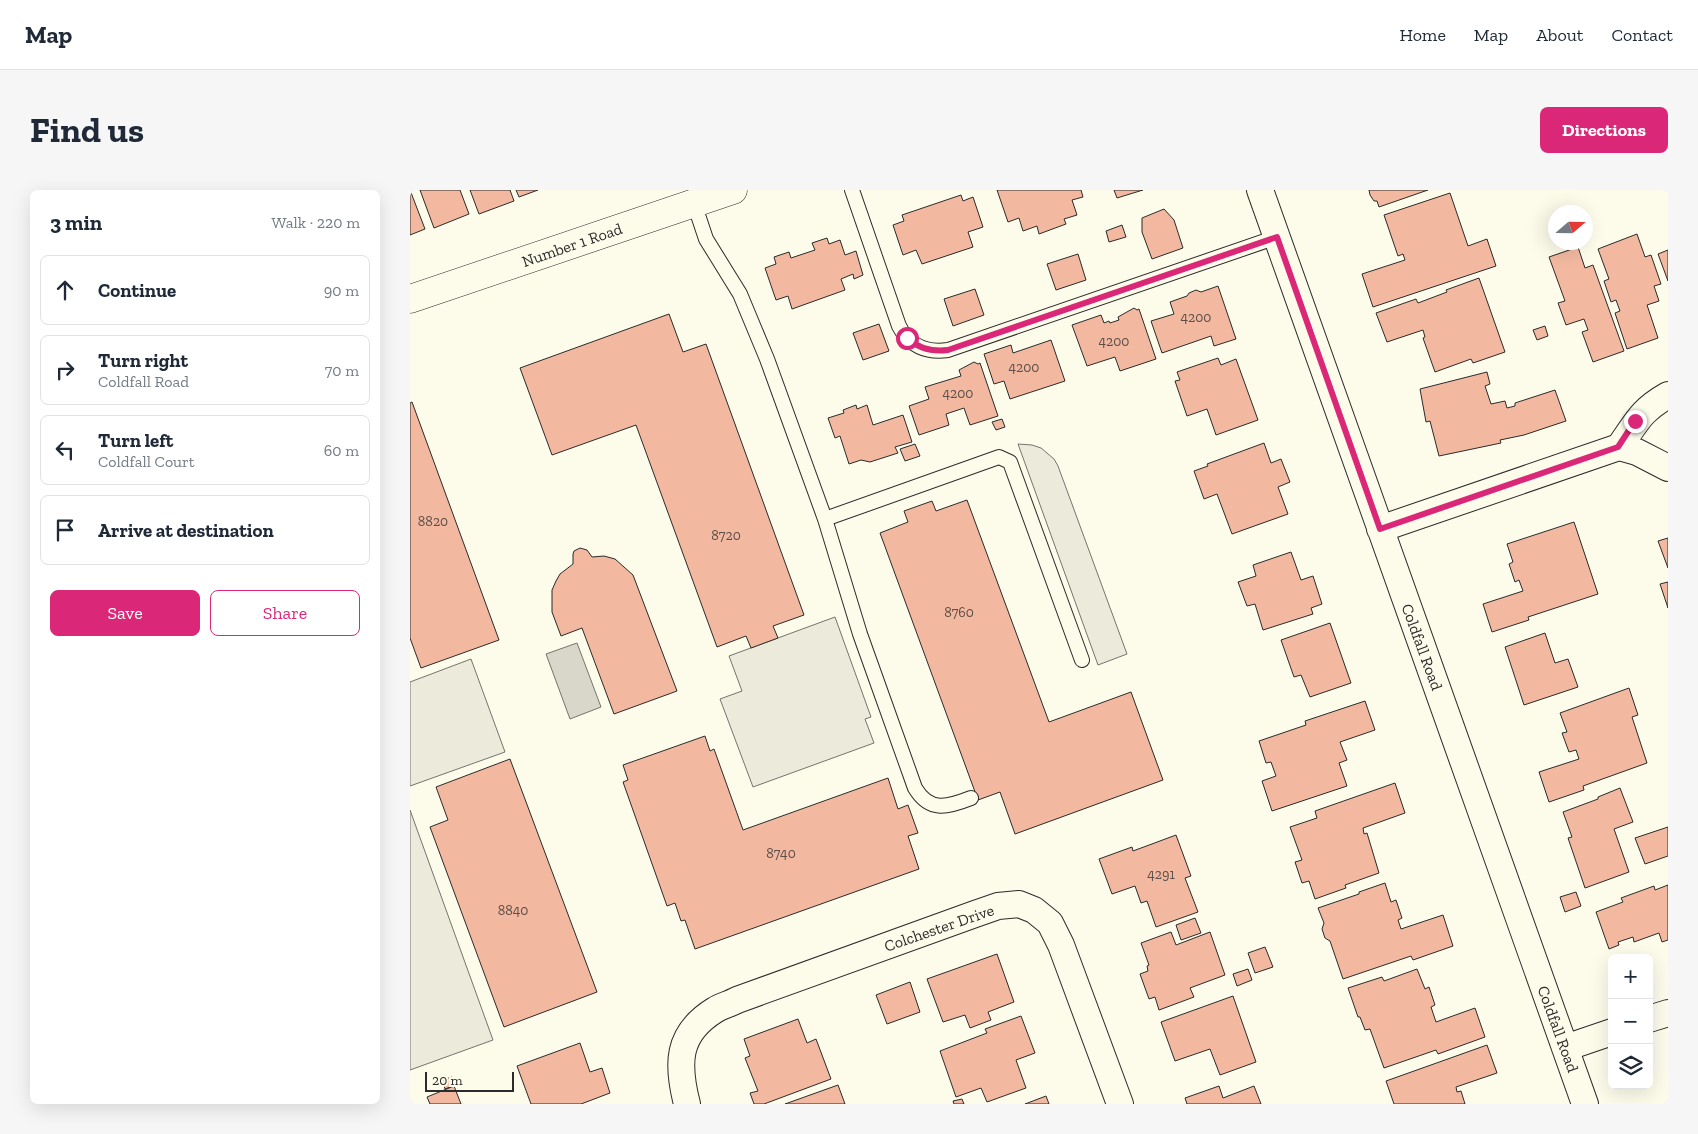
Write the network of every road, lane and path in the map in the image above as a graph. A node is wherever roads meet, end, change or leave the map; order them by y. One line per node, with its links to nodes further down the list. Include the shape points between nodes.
1 (733, 190): 4 (main road, Number 1 Road)
2 (852, 190): 5 (lane, via 899,326 911,342 932,351 948,350)
3 (1260, 190): 5 (street, Coldfall Road)
4 (694, 203): 6 (main road, Number 1 Road); 10 (lane, via 706,239 750,316)
5 (1277, 237): 11 (street, Coldfall Road)
6 (410, 299)
7 (1668, 395): 8 (street, via 1645,410)
8 (1618, 447): 9 (street, via 1628,448); 11 (street)
9 (1668, 468)
10 (825, 519): 12 (lane, via 999,457 1010,462); 13 (lane, via 860,634 915,788 926,801 943,806)
11 (1380, 529): 17 (street, Coldfall Road)
12 (1082, 660)
13 (971, 798)
14 (1668, 1013): 15 (street)
15 (1653, 1018)
16 (1608, 1033): 17 (street)
17 (1565, 1048): 20 (street, Coldfall Road)
18 (687, 1104): 19 (street, Colchester Drive, via 680,1062 685,1043 714,1010 998,906 1019,904 1034,910 1054,930)
19 (1120, 1104)
20 (1585, 1104)

